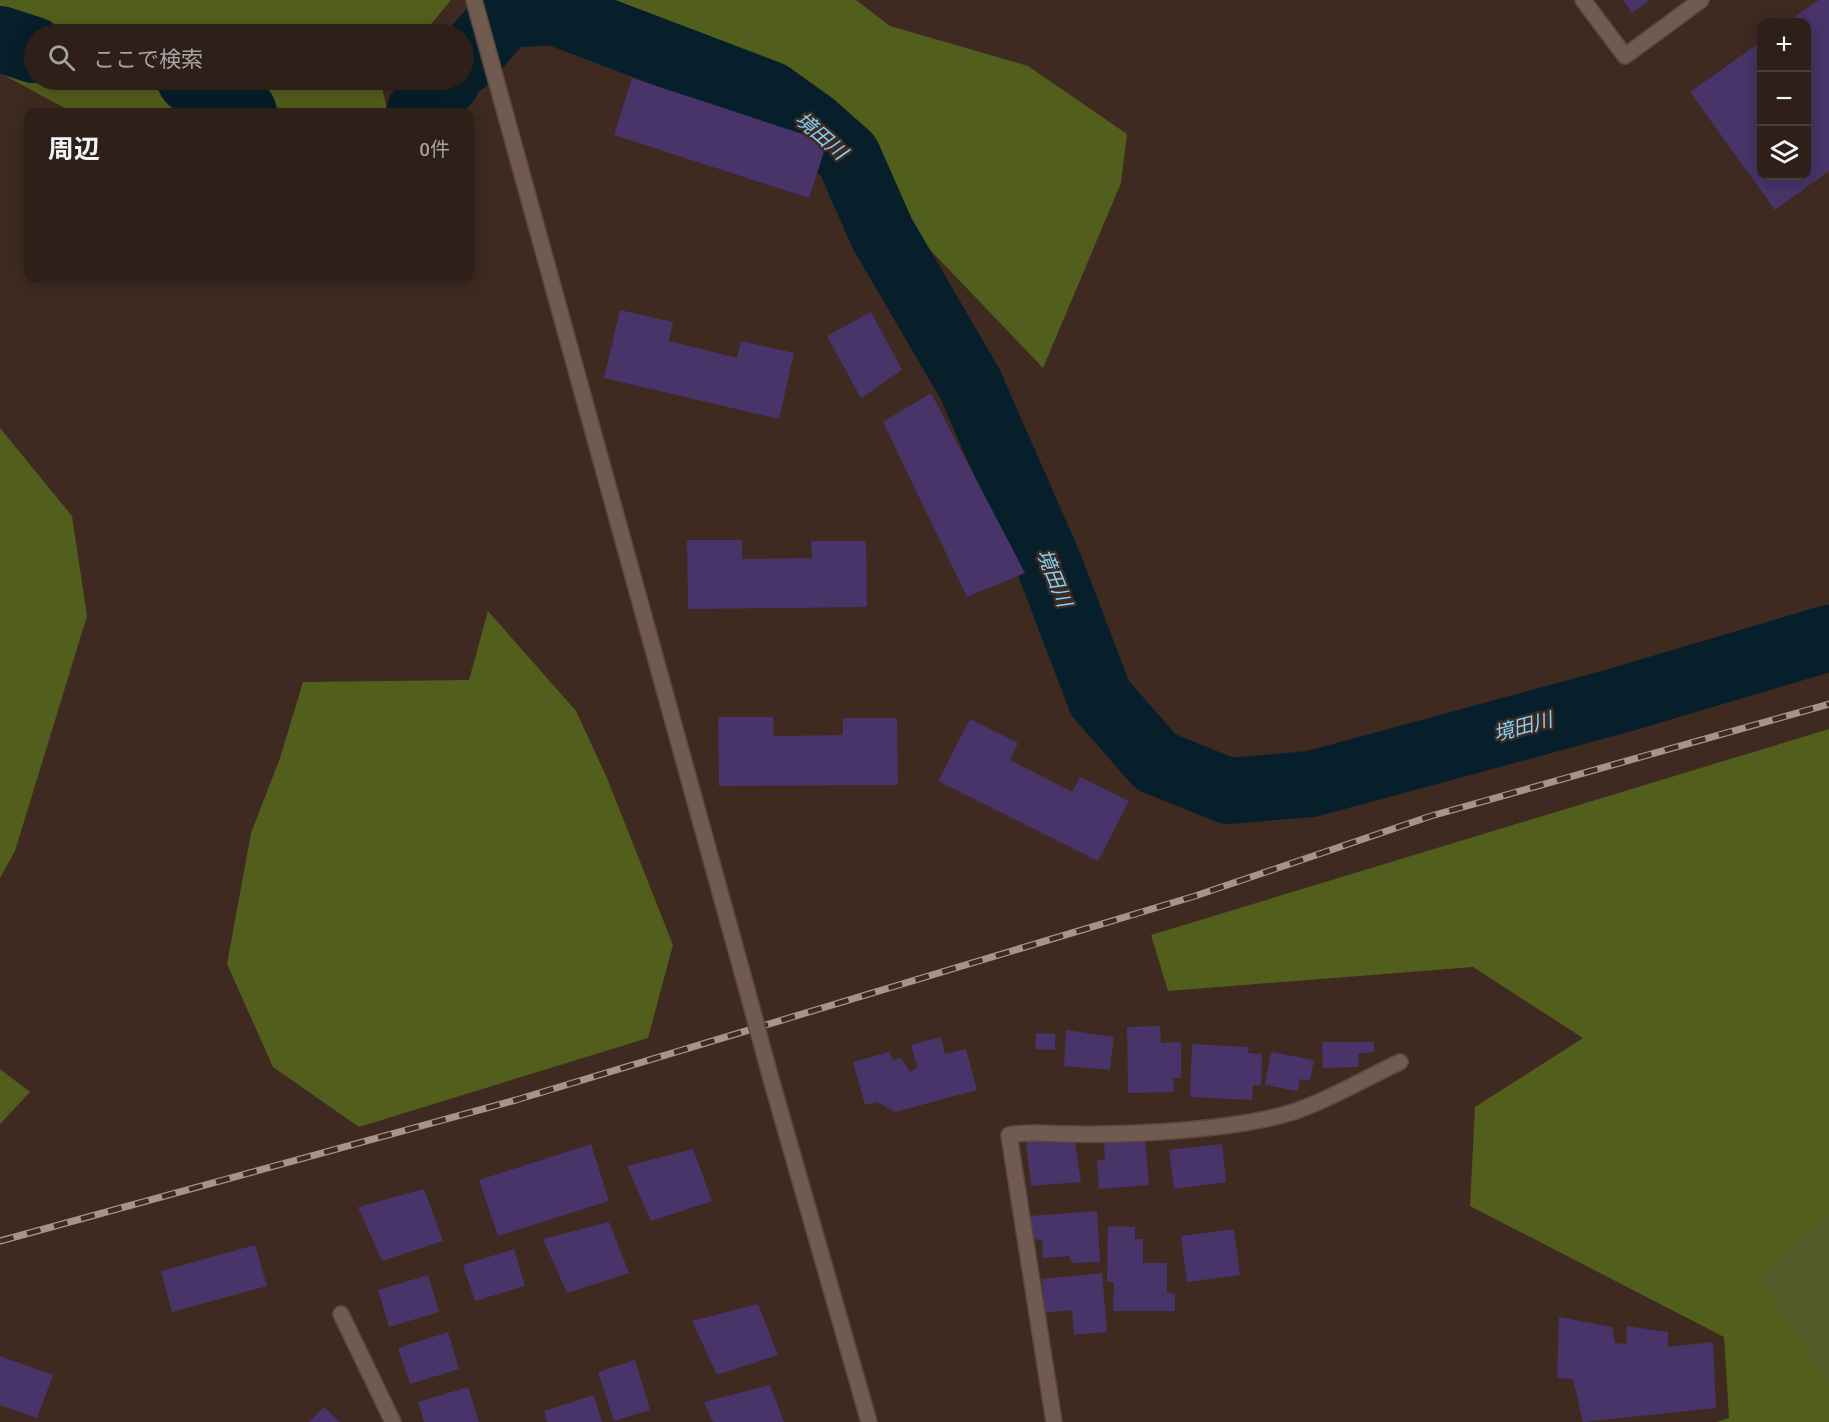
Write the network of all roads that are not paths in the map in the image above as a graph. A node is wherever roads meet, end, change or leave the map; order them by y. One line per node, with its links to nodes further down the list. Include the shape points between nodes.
1 (474, 0): 7 (street, bridge)
2 (1583, 0): 3 (street, via 1625,56)
3 (1701, 0)
4 (1400, 1062): 8 (street, via 1296,1111 1246,1122 1162,1130 1073,1134 1035,1131 1009,1135)
5 (341, 1314): 6 (street)
6 (393, 1422)
7 (869, 1422)
8 (1054, 1422)

